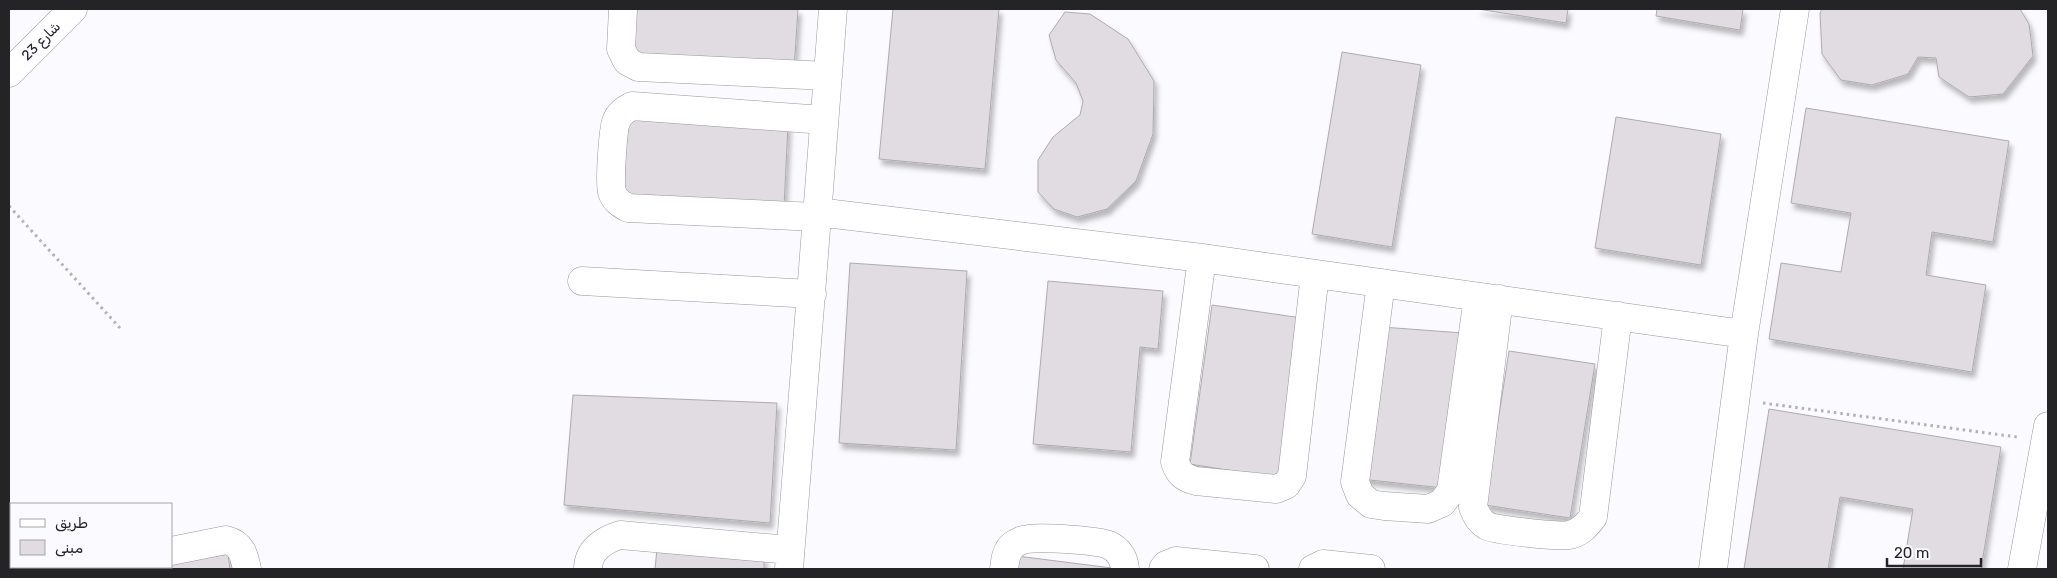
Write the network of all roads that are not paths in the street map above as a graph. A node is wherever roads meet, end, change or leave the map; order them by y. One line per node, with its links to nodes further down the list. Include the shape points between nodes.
1 (72, 9): 5 (street, شارع 23)
2 (623, 9): 6 (street, via 621,50 627,61 638,67)
3 (833, 9): 6 (street)
4 (1795, 9): 16 (street)
5 (9, 72)
6 (828, 76): 7 (street)
7 (824, 120): 8 (street); 8 (street, via 632,106 622,112 614,133 611,191 618,202 628,208)
8 (816, 214): 9 (street); 13 (street)
9 (1202, 258): 10 (street); 10 (street, via 1175,462 1178,472 1186,479 1196,481 1276,489 1286,485 1292,476)
10 (1315, 274): 12 (street)
11 (582, 281): 13 (street)
12 (1381, 283): 14 (street); 14 (street, via 1355,482 1360,495 1371,504 1384,506 1428,509 1442,503 1451,491)
13 (812, 294): 19 (street)
14 (1489, 298): 15 (street); 15 (street, via 1473,507 1478,519 1488,527 1501,529 1569,536 1584,529 1593,517)
15 (1618, 316): 16 (street)
16 (1744, 334): 28 (street)
17 (2047, 433): 29 (street)
18 (172, 551): 20 (street, via 232,541 242,548)
19 (789, 560): 21 (street, via 620,535 605,540 594,550)
20 (247, 569)
21 (588, 569)
22 (1004, 569): 23 (street, via 1005,557 1013,545 1026,539 1108,545 1118,552)
23 (1125, 569)
24 (1163, 569): 25 (street, via 1176,561)
25 (1255, 569)
26 (1313, 569): 27 (street, via 1322,564)
27 (1371, 569)
28 (1713, 569)
29 (2022, 569)

